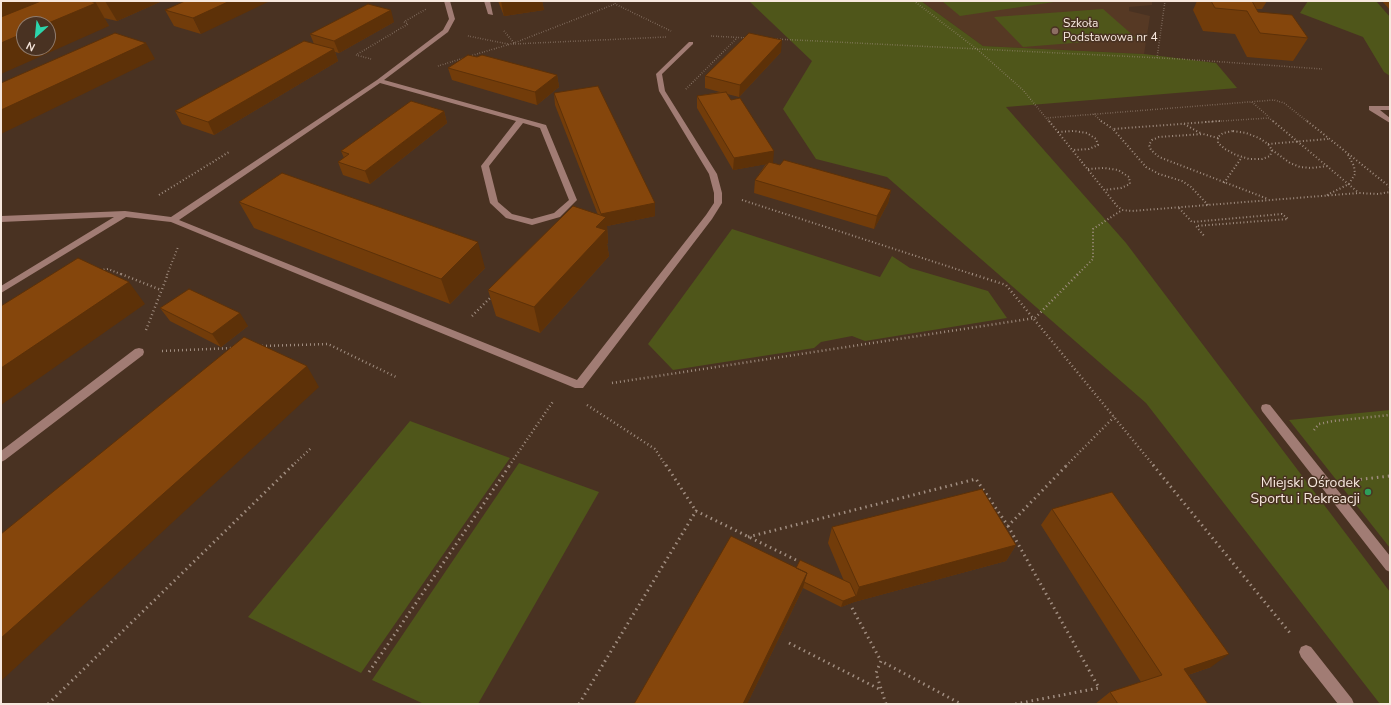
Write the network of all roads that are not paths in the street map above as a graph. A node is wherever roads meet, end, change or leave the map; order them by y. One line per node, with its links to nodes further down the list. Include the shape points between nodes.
1 (447, 1): 5 (lane, via 452,19 446,31)
2 (487, 1): 3 (lane)
3 (491, 14)
4 (692, 43): 11 (lane, via 659,74 662,91 713,174 718,203 710,217 579,385)
5 (379, 81): 7 (lane); 11 (lane)
6 (1390, 108): 8 (lane, via 1372,108)
7 (521, 120): 7 (lane, via 543,127 573,200 557,215 532,222 509,216 494,203 485,166)
8 (1390, 121)
9 (125, 214): 10 (lane); 11 (lane); 12 (lane)
10 (1, 219)
11 (172, 220)
12 (1, 290)
13 (139, 352): 15 (lane)
14 (1266, 408): 16 (lane)
15 (1, 456)
16 (1390, 566)
17 (1306, 652): 18 (lane)
18 (1347, 704)

